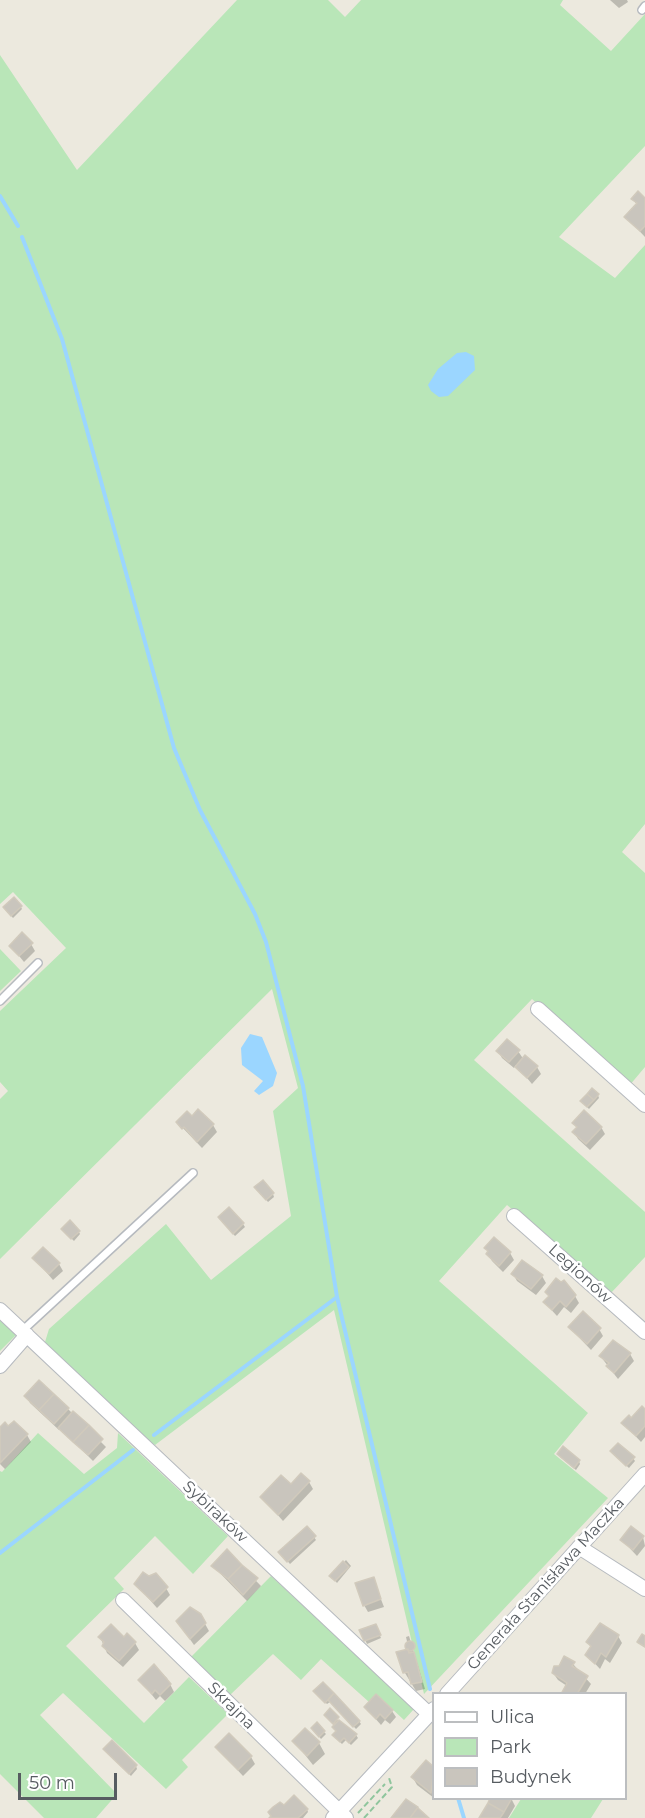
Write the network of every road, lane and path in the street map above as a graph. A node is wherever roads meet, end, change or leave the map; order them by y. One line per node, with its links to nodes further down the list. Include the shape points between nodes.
1 (38, 963): 2 (lane)
2 (0, 1001)
3 (538, 1010): 4 (street)
4 (645, 1105)
5 (193, 1173): 9 (lane)
6 (514, 1216): 8 (street, Legionów)
7 (0, 1310): 9 (street, Sybiraków)
8 (645, 1332)
9 (25, 1333): 10 (street); 16 (street, Sybiraków)
10 (0, 1366)
11 (645, 1474): 12 (street, Generała Stanisława Maczka)
12 (579, 1547): 13 (street); 15 (street, Generała Stanisława Maczka)
13 (645, 1589)
14 (123, 1600): 17 (street, Skrajna)
15 (449, 1692)
16 (431, 1711): 17 (street)
17 (339, 1816)
18 (353, 1818): 19 (path, via 389,1779 392,1787)
19 (364, 1818)

